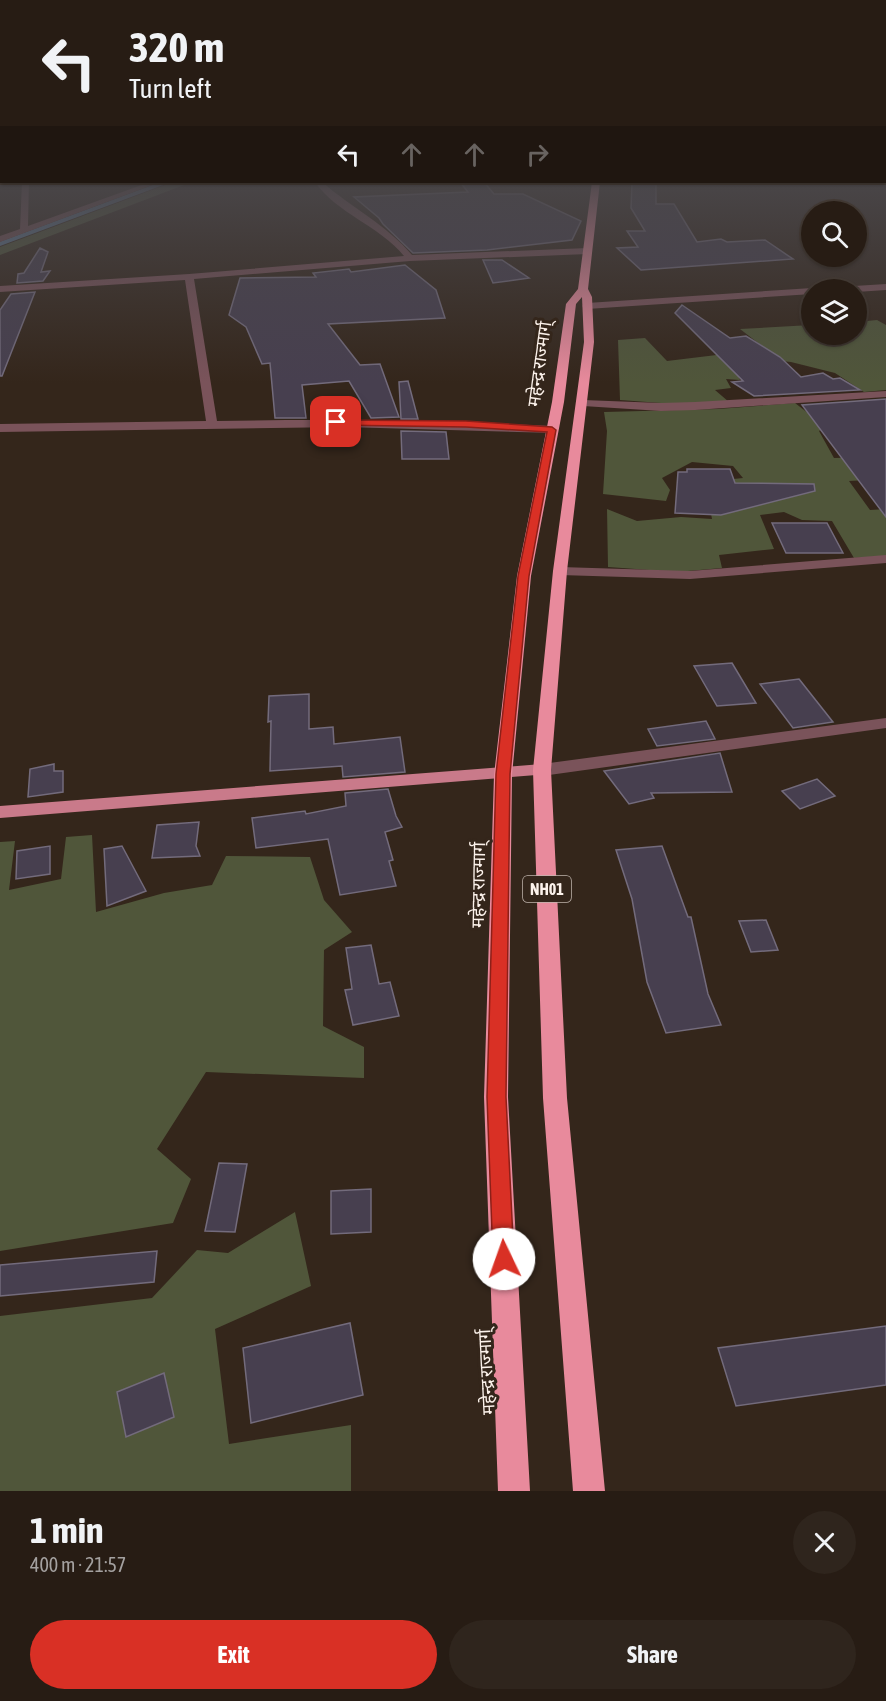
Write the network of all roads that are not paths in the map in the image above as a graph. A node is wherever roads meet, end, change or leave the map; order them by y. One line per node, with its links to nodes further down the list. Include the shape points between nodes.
1 (398, 244): 4 (street)
2 (589, 244): 3 (highway, महेन्द्र राज्मार्ग् / NH01)
3 (588, 250): 4 (street); 10 (highway, महेन्द्र राज्मार्ग् / NH01)
4 (410, 258): 5 (street)
5 (189, 277): 8 (street); 13 (street)
6 (886, 287): 7 (street)
7 (867, 288)
8 (0, 289)
9 (801, 291): 10 (street)
10 (585, 297): 12 (highway, महेन्द्र राज्मार्ग् / NH01, via 589,342); 15 (highway, महेन्द्र राज्मार्ग् / NH01, via 571,304)
11 (886, 394): 12 (street, via 695,406)
12 (583, 403): 17 (highway, महेन्द्र राज्मार्ग् / NH01)
13 (212, 424): 14 (street); 15 (street, via 466,424)
14 (0, 428)
15 (552, 430): 20 (highway, महेन्द्र राज्मार्ग् / NH01, via 524,576)
16 (886, 560): 17 (street, via 690,575)
17 (560, 572): 19 (highway, महेन्द्र राज्मार्ग् / NH01)
18 (886, 723): 19 (street)
19 (542, 770): 20 (main road); 23 (highway, महेन्द्र राज्मार्ग् / NH01, via 555,1098)
20 (503, 774): 21 (main road); 22 (highway, महेन्द्र राज्मार्ग् / NH01, via 496,1097)
21 (0, 812)
22 (514, 1491)
23 (589, 1491)

